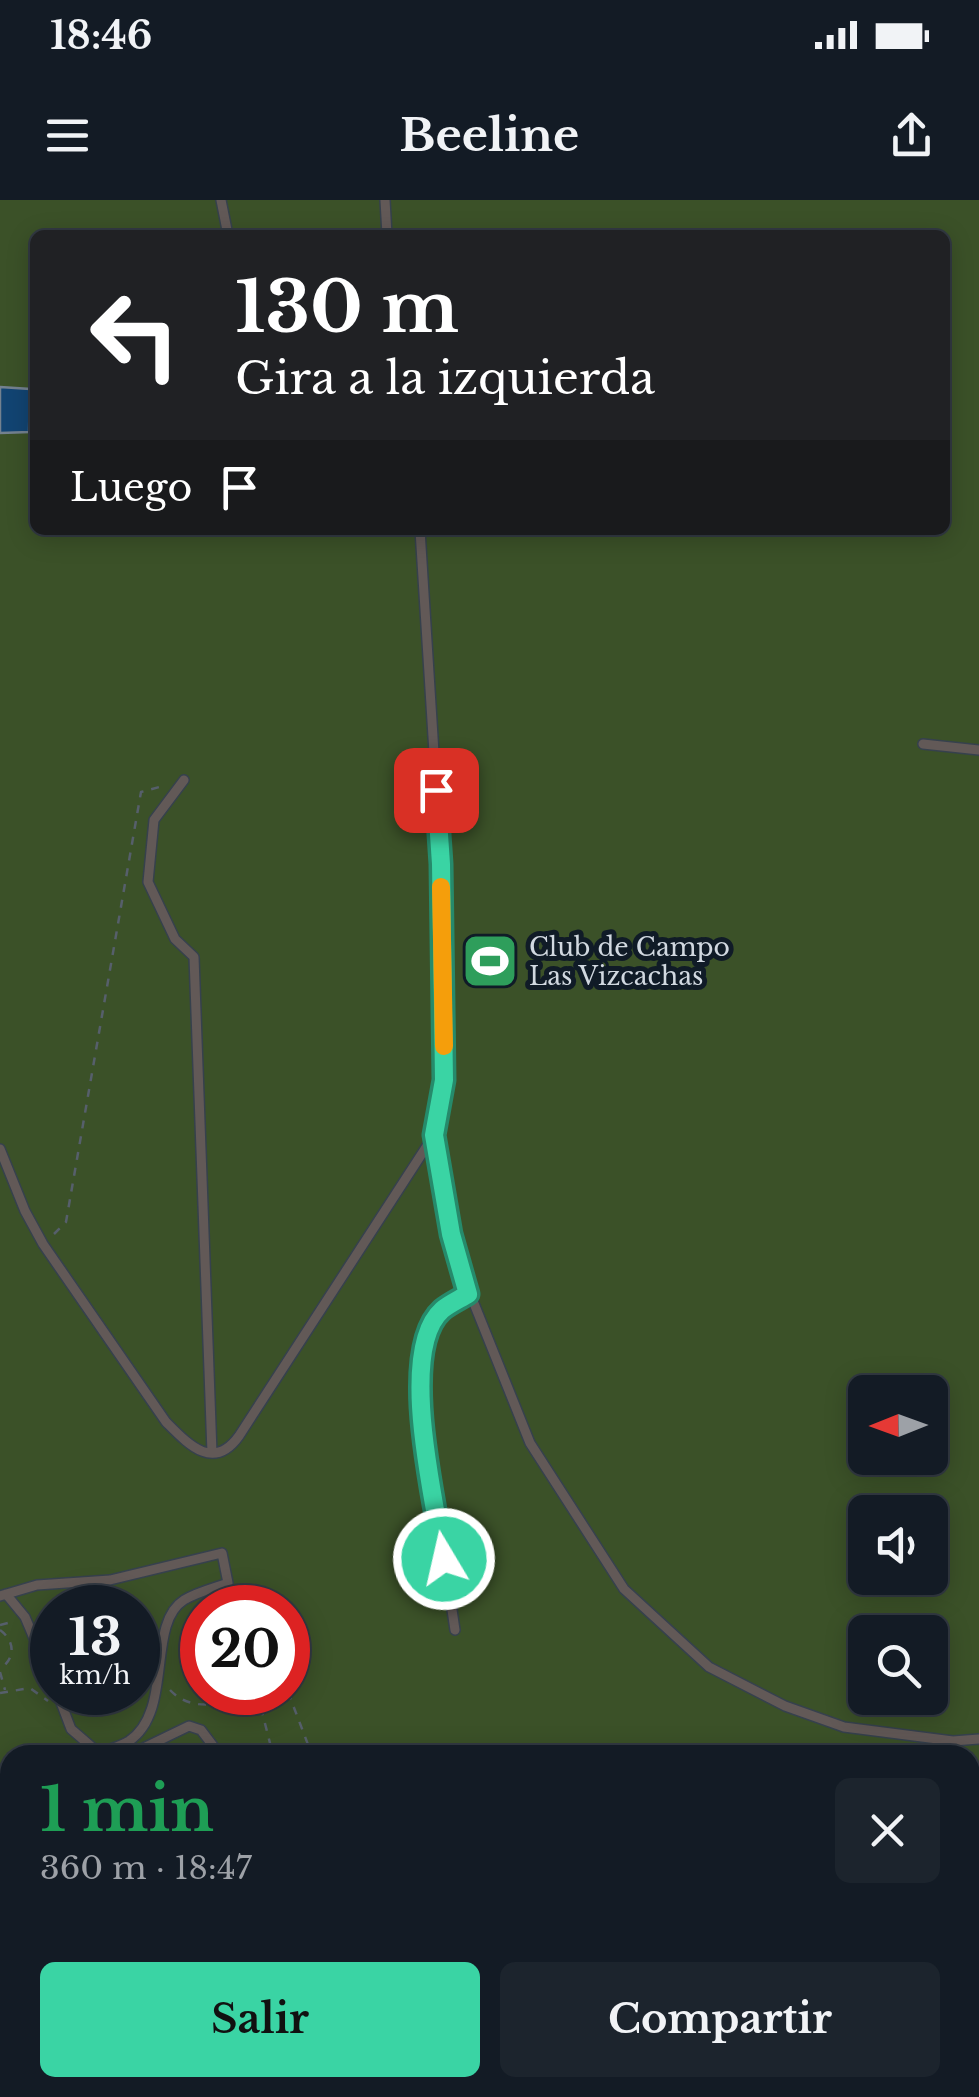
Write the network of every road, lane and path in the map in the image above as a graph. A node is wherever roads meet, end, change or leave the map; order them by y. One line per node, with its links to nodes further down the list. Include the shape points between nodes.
1 (220, 200): 3 (lane)
2 (385, 200): 4 (lane)
3 (227, 230)
4 (387, 230)
5 (420, 535): 9 (lane, via 441,864 444,1080)
6 (922, 744): 7 (lane)
7 (979, 750)
8 (184, 780): 11 (path, via 141,792 66,1222); 13 (lane, via 154,820 148,882 175,939 194,956)
9 (434, 1135): 12 (lane); 13 (lane, via 231,1447)
10 (0, 1149): 11 (lane)
11 (43, 1244): 13 (lane, via 166,1422 190,1447)
12 (468, 1294): 18 (lane, via 441,1310 430,1328 420,1394); 29 (lane, via 530,1443 624,1590 709,1667 785,1706 844,1726 953,1741)
13 (212, 1453)
14 (228, 1583): 15 (lane, via 222,1553 110,1580 37,1585); 21 (lane, via 183,1600 169,1616)
15 (3, 1595): 16 (lane)
16 (22, 1614): 17 (path); 19 (lane)
17 (0, 1628): 20 (path, via 12,1649)
18 (455, 1630)
19 (30, 1632)
20 (0, 1670): 23 (path)
21 (160, 1676): 24 (path)
22 (30, 1688): 23 (path)
23 (2, 1691)
24 (180, 1698)
25 (65, 1715): 30 (lane)
26 (146, 1715): 31 (lane, via 132,1740)
27 (262, 1715): 34 (path)
28 (297, 1715): 35 (path)
29 (979, 1738)
30 (86, 1745)
31 (121, 1745)
32 (150, 1745): 33 (lane, via 190,1726)
33 (212, 1745)
34 (270, 1745)
35 (308, 1745)

